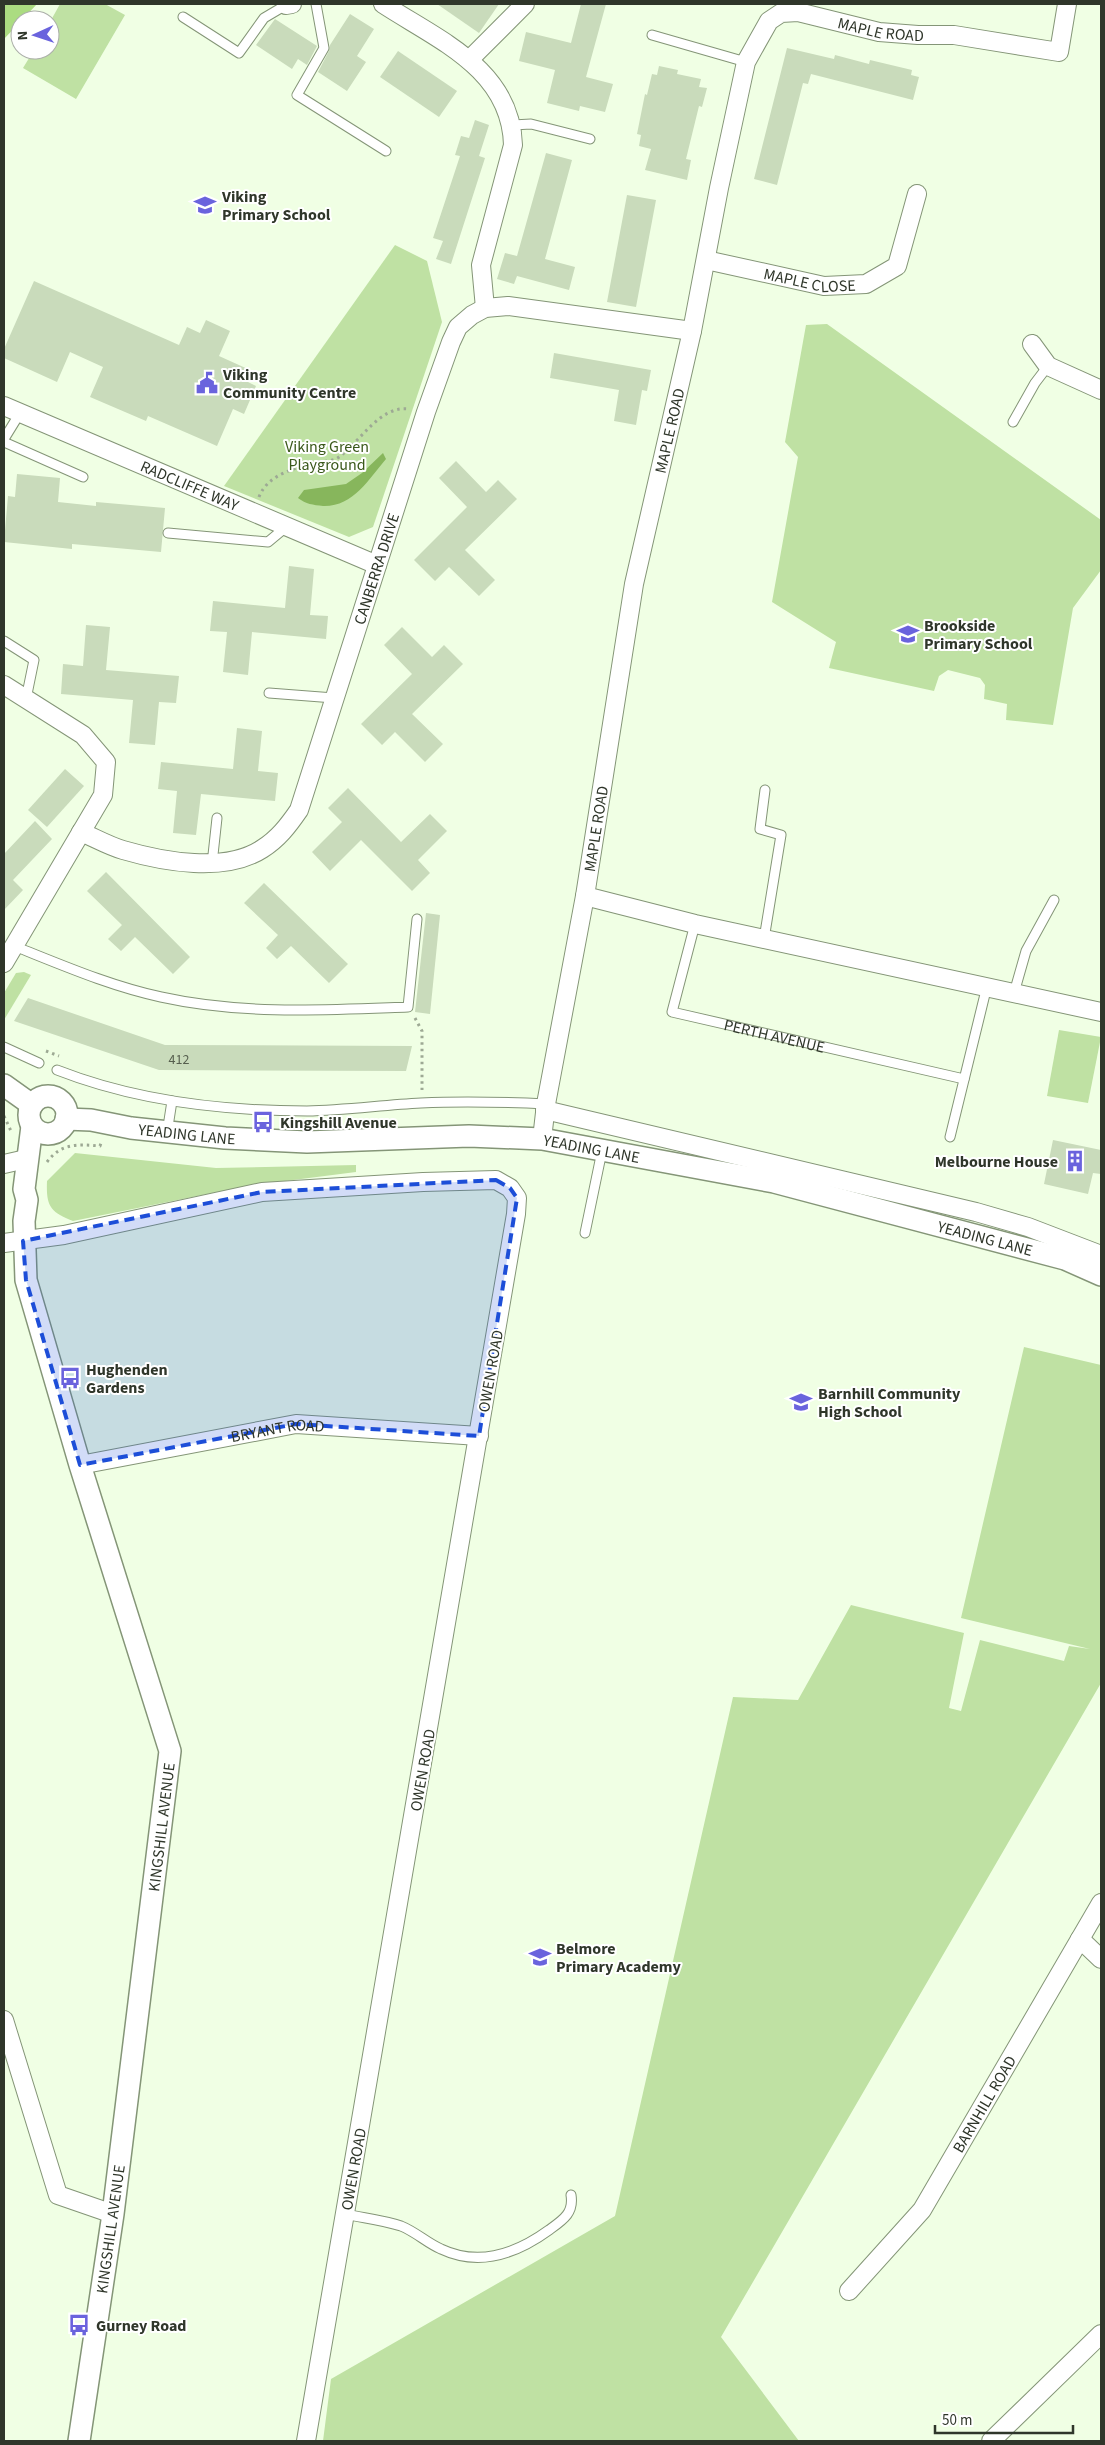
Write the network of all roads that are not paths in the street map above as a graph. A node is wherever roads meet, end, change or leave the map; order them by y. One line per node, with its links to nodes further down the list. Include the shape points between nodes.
1 (289, 4): 7 (lane, via 264,18 239,53)
2 (316, 4): 13 (lane, via 324,48 297,95)
3 (525, 4): 9 (street)
4 (1067, 4): 6 (street, MAPLE ROAD, via 1059,52 954,35 879,32)
5 (386, 5): 9 (street)
6 (782, 9): 10 (street, MAPLE ROAD, via 769,21)
7 (183, 17)
8 (652, 35): 10 (lane)
9 (470, 59): 11 (street, via 495,86 508,108)
10 (746, 62): 15 (street, MAPLE ROAD)
11 (513, 125): 12 (lane, via 531,124); 16 (street, via 513,145 481,265)
12 (590, 139)
13 (386, 151)
14 (917, 194): 15 (street, MAPLE CLOSE, via 896,266 866,284 824,286)
15 (706, 260): 17 (street, MAPLE ROAD)
16 (485, 308): 17 (street, via 508,306); 27 (street, CANBERRA DRIVE, via 458,328 426,412)
17 (692, 331): 37 (street, MAPLE ROAD, via 634,584)
18 (1032, 344): 19 (street)
19 (1048, 366): 20 (street); 22 (lane)
20 (1101, 390)
21 (12, 410): 23 (lane); 25 (street, RADCLIFFE WAY)
22 (1013, 422)
23 (4, 440): 24 (lane)
24 (83, 477)
25 (286, 527): 26 (lane, via 268,542); 27 (street, RADCLIFFE WAY)
26 (168, 533)
27 (377, 565): 31 (street, CANBERRA DRIVE)
28 (4, 641): 32 (lane, via 34,660)
29 (4, 685): 32 (street)
30 (269, 693): 31 (lane)
31 (334, 698): 36 (street, CANBERRA DRIVE, via 299,810 283,833 262,850 239,860)
32 (26, 699): 35 (street, via 83,735 106,762 103,795)
33 (765, 790): 41 (lane, via 760,829 781,835)
34 (217, 818): 36 (lane)
35 (81, 832): 36 (street, CANBERRA DRIVE, via 122,850); 42 (street)
36 (212, 864)
37 (585, 896): 40 (street); 54 (street, MAPLE ROAD)
38 (1054, 900): 45 (lane, via 1026,950)
39 (417, 919): 42 (lane, via 408,1007 311,1011 217,1007 115,985)
40 (696, 924): 41 (street); 50 (lane, PERTH AVENUE, via 672,1012)
41 (764, 939): 44 (street)
42 (14, 946): 43 (street)
43 (4, 963)
44 (987, 986): 45 (street); 50 (lane)
45 (1014, 993): 46 (street)
46 (1101, 1012)
47 (4, 1047): 48 (lane)
48 (39, 1063)
49 (57, 1070): 52 (lane)
50 (964, 1079): 58 (lane)
51 (4, 1084): 53 (street)
52 (172, 1101): 54 (lane, via 308,1111 479,1101); 57 (lane)
53 (32, 1105): 55 (street, via 42,1097 55,1098 65,1106); 56 (street, via 29,1116)
54 (546, 1107): 59 (street, MAPLE ROAD); 66 (street, via 976,1212)
55 (66, 1119): 56 (street, via 60,1130); 57 (street, YEADING LANE)
56 (40, 1130): 62 (street, KINGSHILL AVENUE); 63 (street, KINGSHILL AVENUE, via 33,1193)
57 (167, 1133): 59 (street, YEADING LANE, via 307,1142 469,1136)
58 (950, 1137)
59 (542, 1139): 60 (street, YEADING LANE)
60 (602, 1150): 64 (lane); 67 (street, YEADING LANE, via 810,1191 1065,1259)
61 (4, 1164): 62 (street)
62 (35, 1164): 63 (street, KINGSHILL AVENUE, via 24,1189)
63 (27, 1200): 65 (street, KINGSHILL AVENUE)
64 (585, 1233)
65 (14, 1242): 68 (street, OWEN ROAD, via 64,1235 262,1192 496,1180 510,1188 517,1198 516,1214); 69 (street, KINGSHILL AVENUE)
66 (1101, 1255)
67 (1101, 1275)
68 (479, 1436): 69 (street, BRYANT ROAD, via 296,1424); 76 (street, OWEN ROAD)
69 (80, 1465): 75 (street, KINGSHILL AVENUE, via 170,1751)
70 (1101, 1903): 71 (street, BARNHILL ROAD)
71 (1080, 1939): 72 (street); 77 (street, BARNHILL ROAD, via 922,2210)
72 (1101, 1959)
73 (4, 2020): 75 (street, via 58,2195)
74 (571, 2195): 76 (lane, via 569,2213 533,2241 480,2259 454,2255 402,2227)
75 (113, 2214): 79 (street, KINGSHILL AVENUE)
76 (345, 2214): 80 (street, OWEN ROAD)
77 (849, 2291)
78 (1101, 2334): 81 (street)
79 (79, 2441)
80 (306, 2441)
81 (991, 2441)

